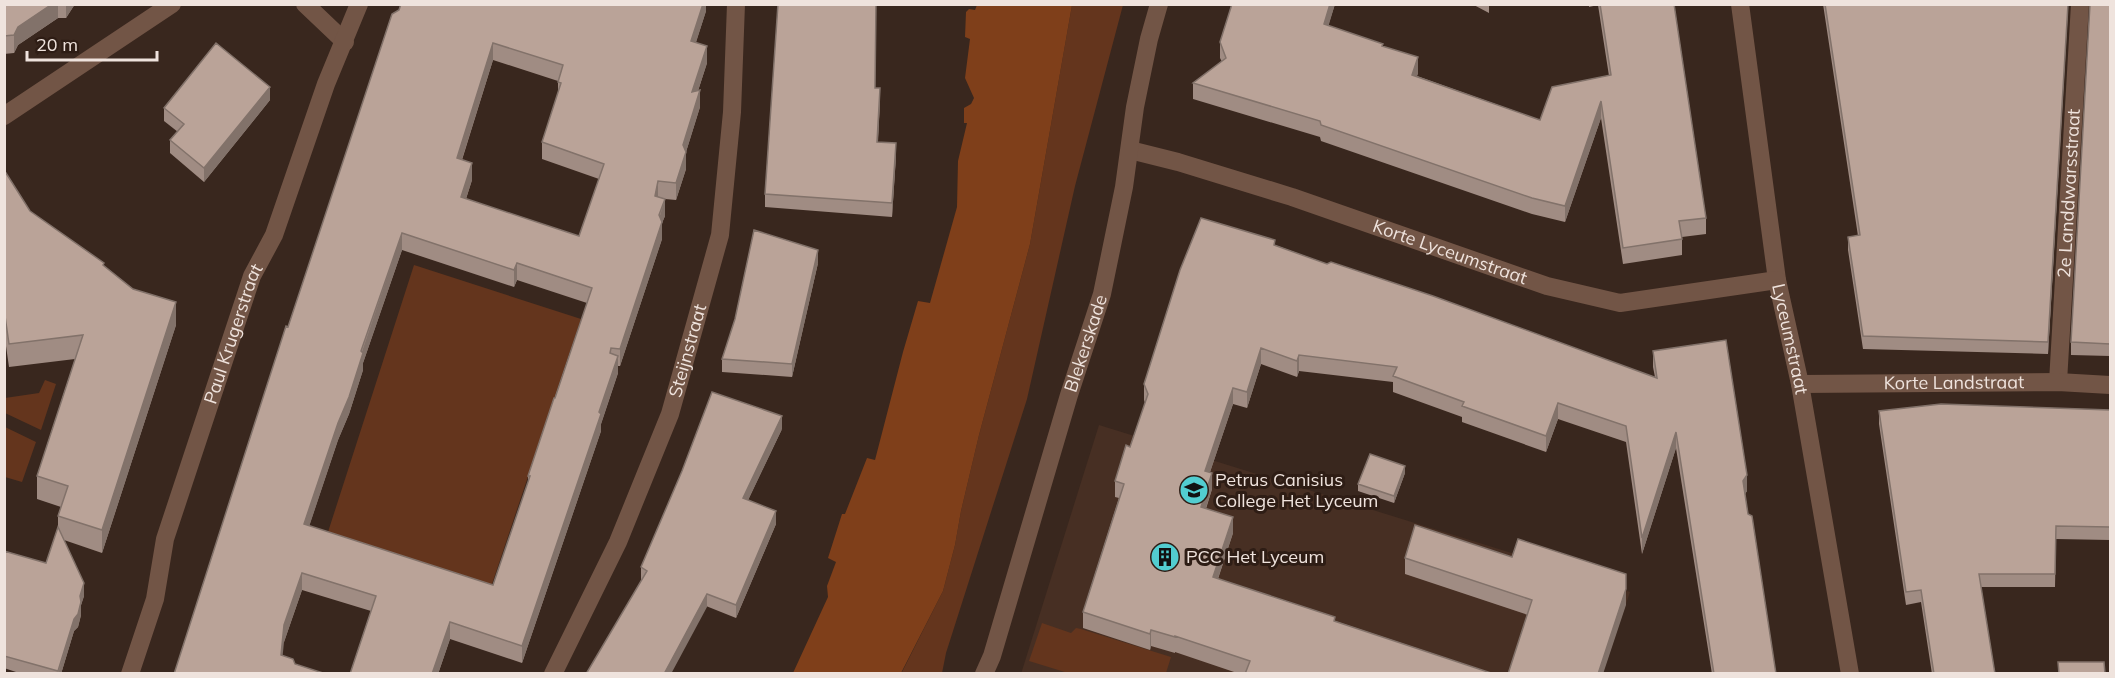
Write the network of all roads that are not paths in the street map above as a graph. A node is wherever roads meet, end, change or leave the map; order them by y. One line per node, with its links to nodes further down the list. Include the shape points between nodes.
1 (172, 4): 9 (street)
2 (305, 4): 8 (street)
3 (359, 4): 8 (street, Paul Krugerstraat)
4 (736, 4): 16 (street, Steijnstraat, via 732,112 720,235 670,414 618,542)
5 (1159, 4): 10 (street, Blekerskade, via 1135,107)
6 (1740, 4): 11 (street, Lyceumstraat)
7 (2080, 4): 12 (street, 2e Landdwarsstraat)
8 (345, 42): 15 (street, Paul Krugerstraat, via 326,84 274,235 252,276 165,539 154,599)
9 (4, 116)
10 (1130, 150): 11 (street, Korte Lyceumstraat, via 1292,197 1547,286 1620,303); 17 (street, Blekerskade, via 1102,294)
11 (1777, 280): 13 (street, Lyceumstraat)
12 (2058, 382): 13 (street, Korte Landstraat); 14 (street, Korte Landstraat)
13 (1800, 384): 18 (street, Lyceumstraat)
14 (2110, 385)
15 (130, 674)
16 (553, 674)
17 (984, 674)
18 (1850, 674)

